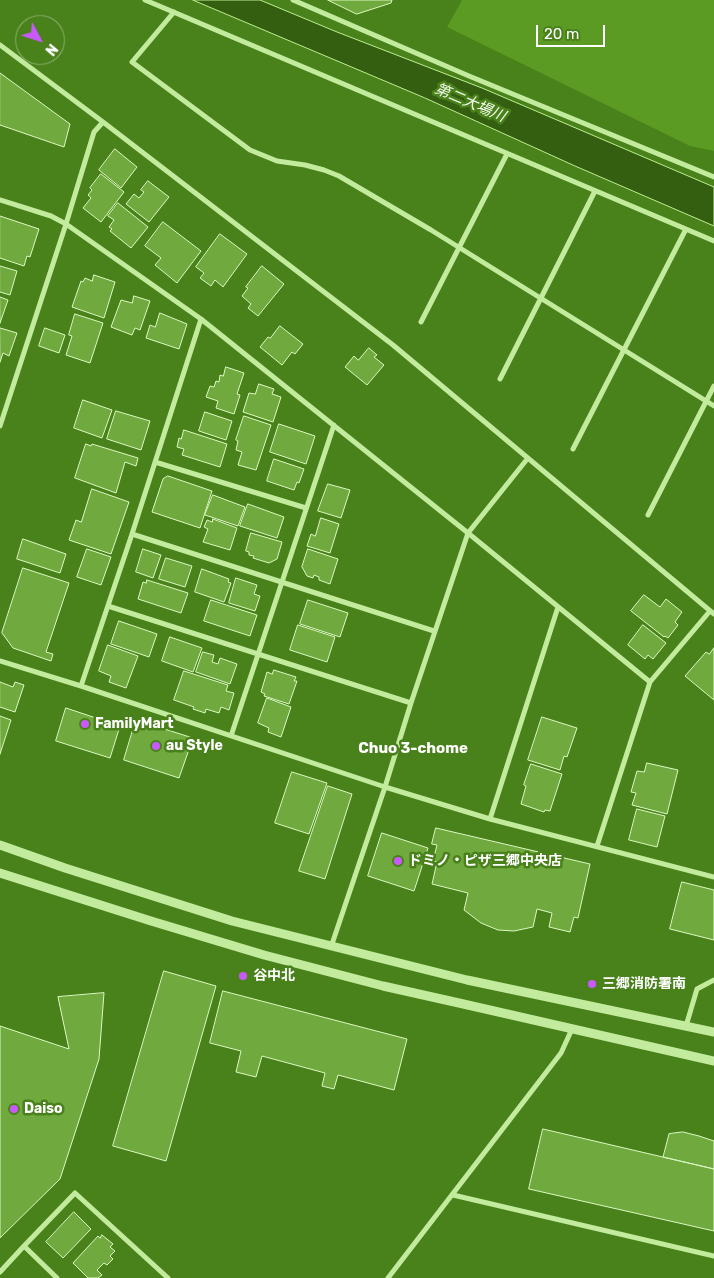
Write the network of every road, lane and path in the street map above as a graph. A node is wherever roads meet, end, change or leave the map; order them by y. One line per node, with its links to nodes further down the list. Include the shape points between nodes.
1 (145, 0): 3 (street)
2 (293, 0): 7 (street)
3 (174, 12): 6 (street); 13 (street, via 132,62 250,150 277,161 305,165 339,176)
4 (0, 45): 5 (street)
5 (103, 122): 10 (street, via 94,132); 25 (street, via 393,345)
6 (507, 154): 8 (street); 13 (street)
7 (714, 177)
8 (596, 190): 11 (street); 14 (street)
9 (0, 200): 10 (street)
10 (66, 224): 15 (street); 23 (street)
11 (686, 229): 12 (street); 17 (street)
12 (714, 241)
13 (459, 248): 14 (street); 16 (street)
14 (541, 298): 17 (street); 18 (street)
15 (200, 319): 22 (street); 26 (street)
16 (421, 322)
17 (624, 350): 20 (street); 24 (street)
18 (500, 379)
19 (714, 386): 20 (street)
20 (706, 401): 21 (street); 28 (street)
21 (714, 406)
22 (334, 425): 27 (street); 29 (street)
23 (0, 426)
24 (573, 449)
25 (528, 458): 29 (street); 34 (street)
26 (155, 462): 27 (street); 30 (street)
27 (306, 508): 31 (street)
28 (648, 515)
29 (468, 533): 33 (street); 35 (street)
30 (132, 534): 31 (street); 32 (street)
31 (282, 582): 35 (street); 36 (street)
32 (108, 606): 36 (street); 39 (street)
33 (558, 607): 38 (street); 43 (street)
34 (712, 612): 38 (street)
35 (434, 631): 40 (street)
36 (259, 654): 40 (street); 41 (street)
37 (0, 661): 39 (street)
38 (650, 682): 45 (street)
39 (80, 686): 41 (street)
40 (411, 703): 42 (street)
41 (231, 736): 42 (street)
42 (385, 787): 43 (street); 48 (street)
43 (490, 819): 45 (street)
44 (0, 845): 48 (street, via 232,921)
45 (597, 846): 47 (street)
46 (0, 872): 51 (street, via 264,955)
47 (714, 877)
48 (331, 947): 50 (street, via 467,980)
49 (714, 980): 50 (street, via 697,989)
50 (686, 1026): 52 (street)
51 (572, 1029): 53 (street); 54 (street, via 561,1053)
52 (714, 1032)
53 (714, 1061)
54 (453, 1195): 56 (street); 60 (street)
55 (24, 1246): 57 (street); 58 (street); 59 (street, via 75,1192)
56 (714, 1256)
57 (0, 1272)
58 (57, 1278)
59 (168, 1278)
60 (388, 1278)

